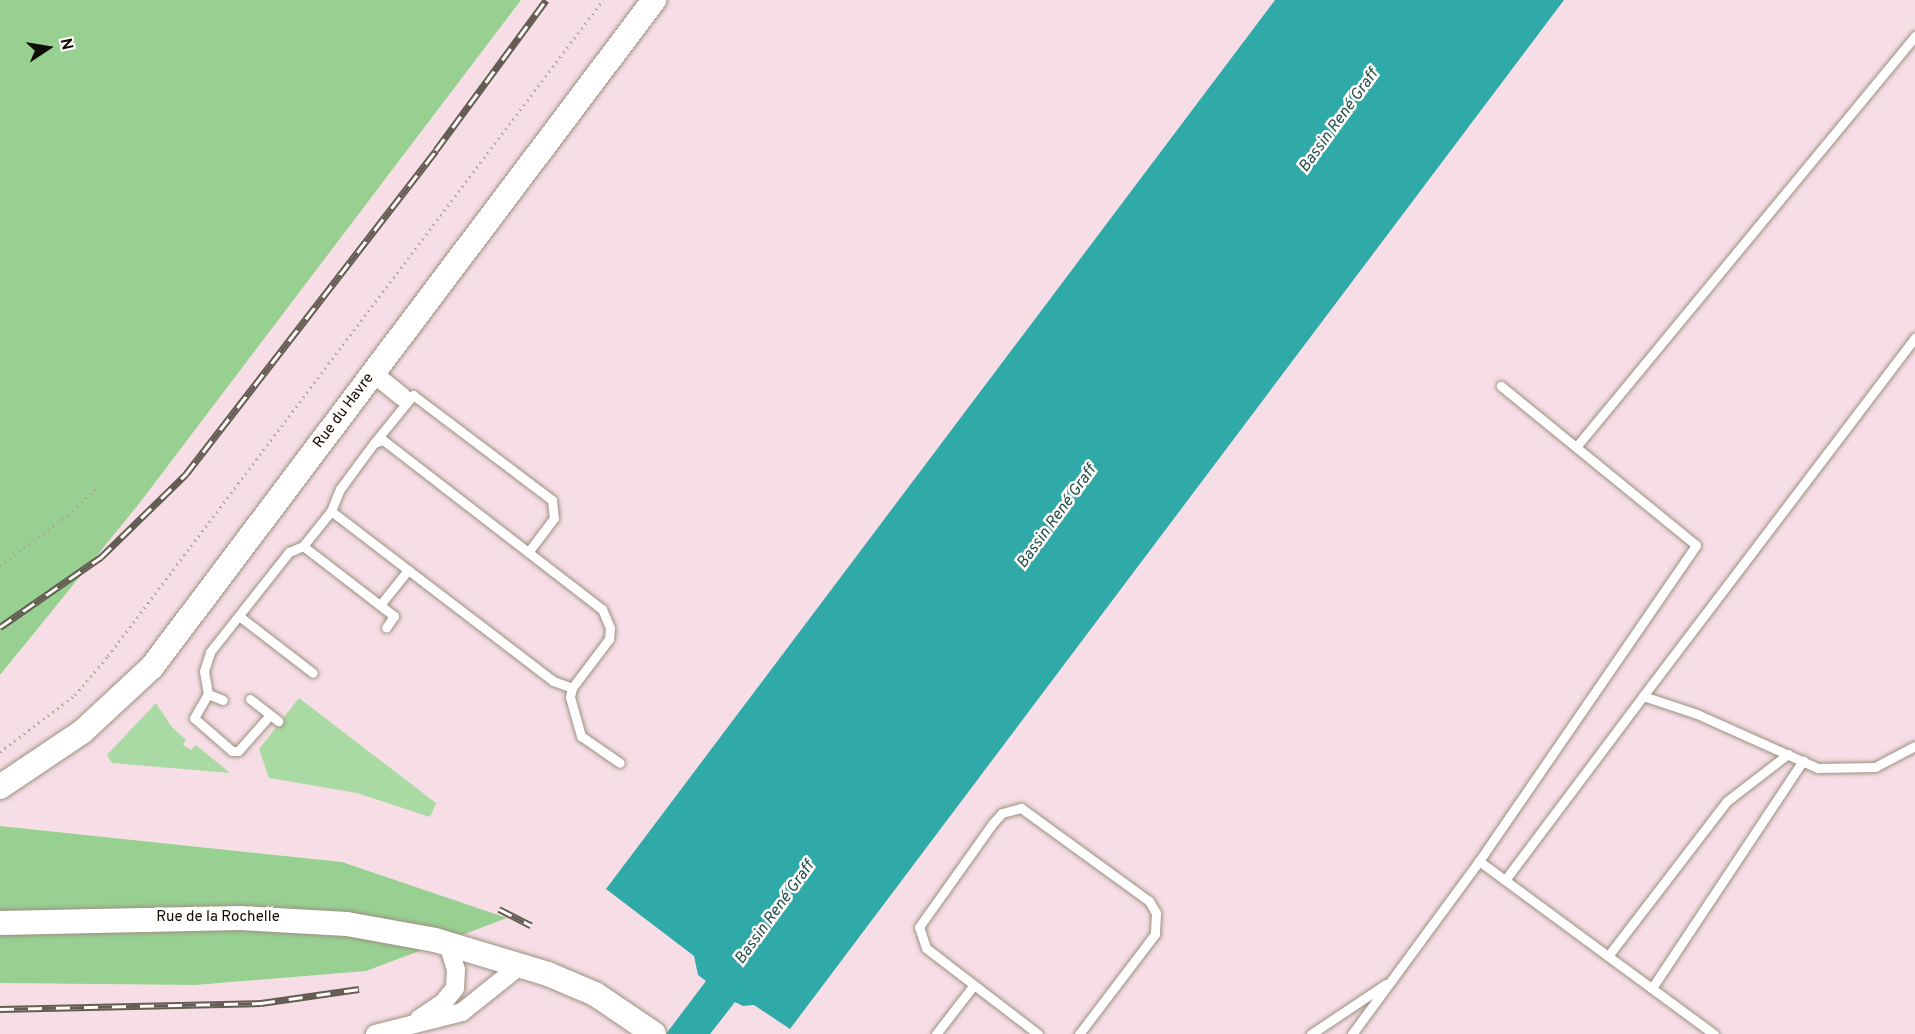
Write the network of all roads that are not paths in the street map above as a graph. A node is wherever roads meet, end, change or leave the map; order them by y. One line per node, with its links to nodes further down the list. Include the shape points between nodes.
1 (654, 0): 4 (main road, Rue du Havre)
2 (1915, 36): 8 (lane)
3 (1915, 338): 19 (lane)
4 (373, 373): 6 (street); 26 (main road, Rue du Havre, via 152,667 82,732)
5 (1501, 386): 8 (lane)
6 (405, 398): 7 (lane); 11 (lane, via 413,395 552,500 554,518)
7 (374, 443): 9 (lane, via 340,489); 11 (lane, via 383,440 393,444)
8 (1576, 447): 27 (lane, via 1696,545)
9 (331, 511): 10 (lane); 12 (lane)
10 (303, 546): 13 (lane); 14 (lane, via 289,552)
11 (529, 551): 17 (lane, via 607,617 609,639)
12 (408, 570): 13 (lane); 17 (lane, via 554,681)
13 (380, 605): 15 (lane, via 394,616)
14 (239, 616): 16 (lane); 18 (lane, via 210,652 204,671)
15 (386, 628)
16 (313, 673)
17 (572, 688): 25 (lane, via 572,711 580,736)
18 (208, 694): 20 (lane, via 194,718 238,752 274,718); 21 (lane)
19 (1643, 696): 23 (lane, via 1697,714); 28 (lane)
20 (250, 699)
21 (224, 700)
22 (1915, 746): 24 (lane, via 1875,767 1818,768)
23 (1788, 754): 24 (lane); 31 (lane, via 1727,801)
24 (1803, 761): 35 (lane)
25 (620, 763)
26 (0, 787)
27 (1479, 861): 28 (lane); 33 (lane)
28 (1505, 880): 31 (lane)
29 (0, 923): 30 (main road, Rue de la Rochelle, via 281,918 347,924)
30 (441, 941): 32 (main road, Rue de la Rochelle); 36 (street, via 456,970 455,988 443,1004)
31 (1608, 956): 35 (lane)
32 (522, 964): 36 (street, via 462,1012); 38 (main road, Rue de la Rochelle, via 595,994)
33 (1393, 979): 42 (lane); 43 (lane)
34 (973, 986): 39 (lane); 40 (lane); 41 (lane, via 926,948 919,927 993,823 1002,813 1021,808 1149,901 1155,913 1155,934)
35 (1652, 988): 44 (lane)
36 (407, 1026): 37 (street)
37 (375, 1034)
38 (654, 1034)
39 (936, 1034)
40 (1038, 1034)
41 (1078, 1034)
42 (1311, 1034)
43 (1352, 1034)
44 (1713, 1034)

